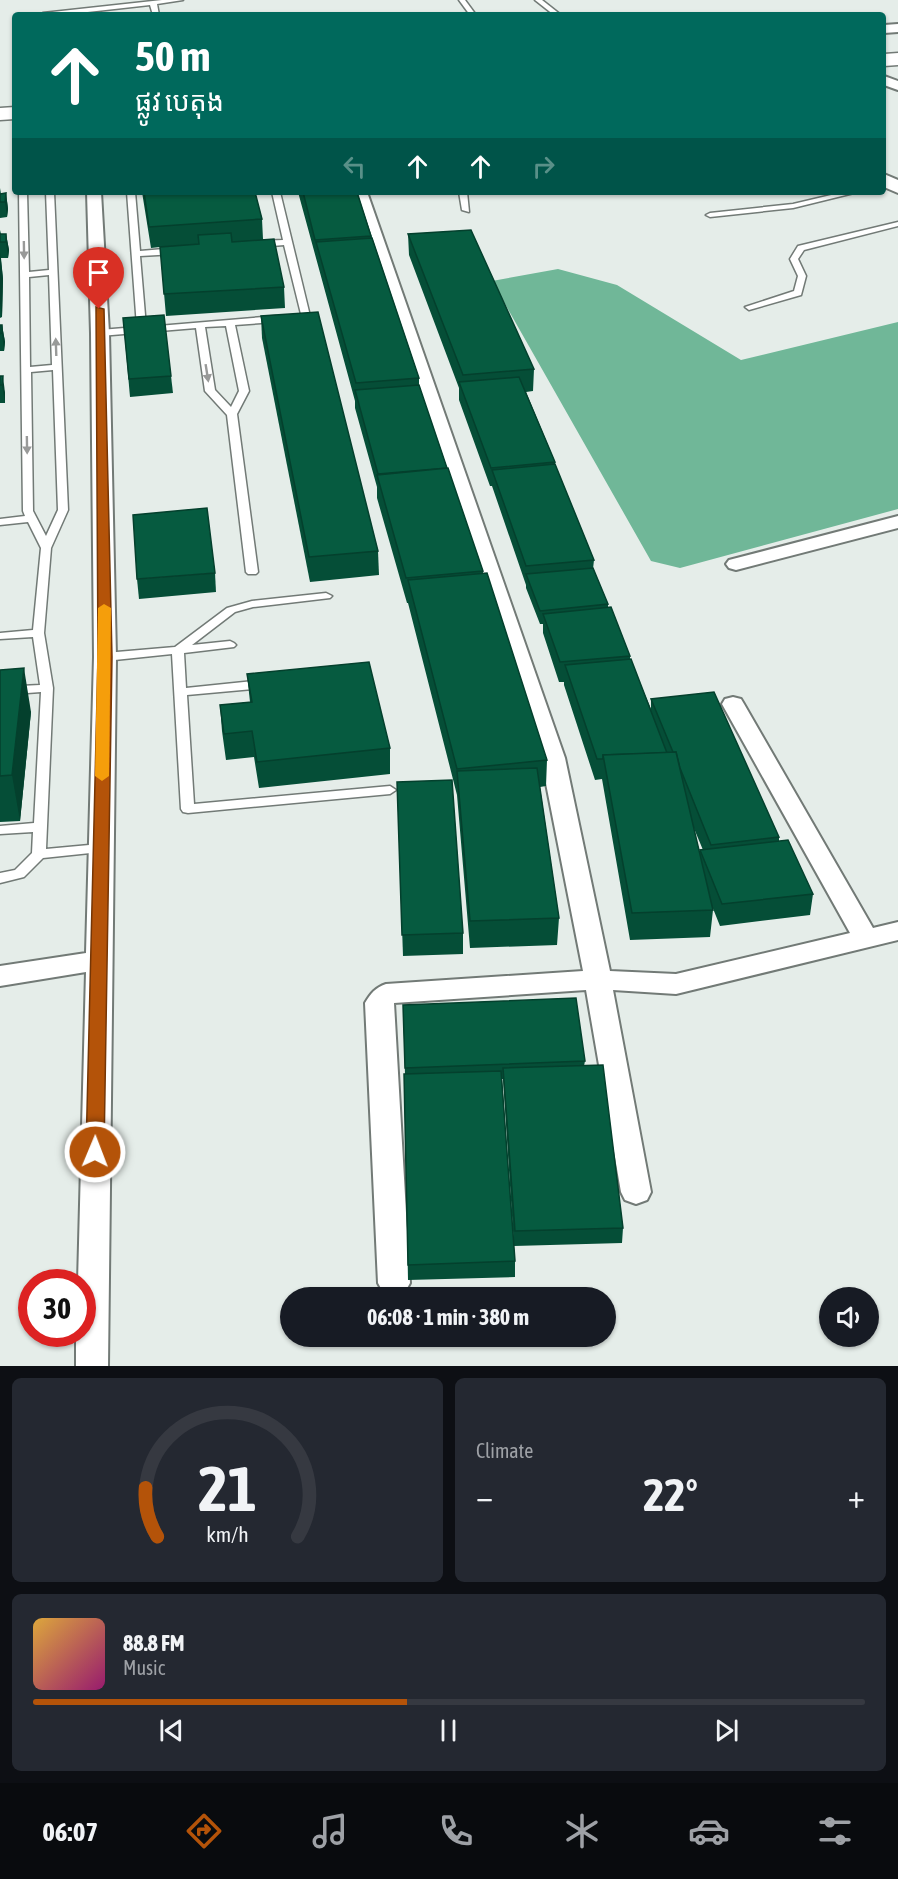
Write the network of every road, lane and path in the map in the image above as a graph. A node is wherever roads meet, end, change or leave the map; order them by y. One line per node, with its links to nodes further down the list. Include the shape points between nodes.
1 (180, 0): 3 (lane)
2 (538, 0): 6 (lane)
3 (153, 3): 4 (lane); 5 (lane)
4 (70, 12)
5 (155, 12)
6 (554, 12)
7 (23, 195): 23 (lane, one-way to 23)
8 (50, 195): 22 (lane)
9 (94, 195): 28 (street)
10 (131, 195): 21 (lane)
11 (277, 195): 18 (lane)
12 (361, 195): 59 (street, via 553,758)
13 (464, 195): 15 (lane)
14 (841, 195): 16 (lane, via 793,206)
15 (466, 210)
16 (710, 215)
17 (898, 224): 24 (lane, via 801,248 794,259 802,276 798,293)
18 (288, 242): 19 (lane); 25 (lane, via 306,316)
19 (253, 245)
20 (183, 250): 21 (lane)
21 (136, 254): 27 (lane)
22 (53, 272): 23 (lane); 29 (lane, one-way to 22)
23 (24, 275): 30 (lane)
24 (749, 307)
25 (230, 322): 26 (lane); 31 (lane, via 244,391)
26 (200, 325): 27 (lane); 31 (lane, one-way to 31, via 210,391)
27 (142, 329): 28 (lane)
28 (100, 333): 43 (street)
29 (57, 367): 30 (lane); 35 (lane, via 63,510)
30 (26, 370): 32 (lane, one-way to 32)
31 (232, 414): 37 (lane)
32 (31, 519): 33 (lane); 35 (lane)
33 (0, 522)
34 (898, 522): 36 (street)
35 (46, 548): 39 (lane)
36 (736, 564)
37 (252, 572)
38 (327, 596): 42 (lane, via 231,610)
39 (38, 633): 40 (lane); 45 (lane)
40 (0, 636)
41 (230, 645): 42 (lane)
42 (178, 650): 43 (lane); 47 (lane)
43 (105, 657): 52 (street)
44 (273, 683): 47 (lane)
45 (47, 688): 46 (lane); 50 (lane)
46 (0, 691)
47 (180, 692): 49 (lane, via 188,809)
48 (733, 704): 56 (street)
49 (390, 790)
50 (40, 827): 51 (lane); 53 (lane)
51 (0, 830)
52 (100, 848): 53 (lane); 57 (street)
53 (39, 854): 54 (lane, via 19,874)
54 (0, 878)
55 (898, 931): 56 (street)
56 (866, 938): 59 (street, via 676,984)
57 (98, 961): 58 (street); 62 (street)
58 (0, 976)
59 (597, 980): 60 (street); 61 (street, via 386,994 379,1003)
60 (636, 1192)
61 (393, 1283)
62 (92, 1366)

